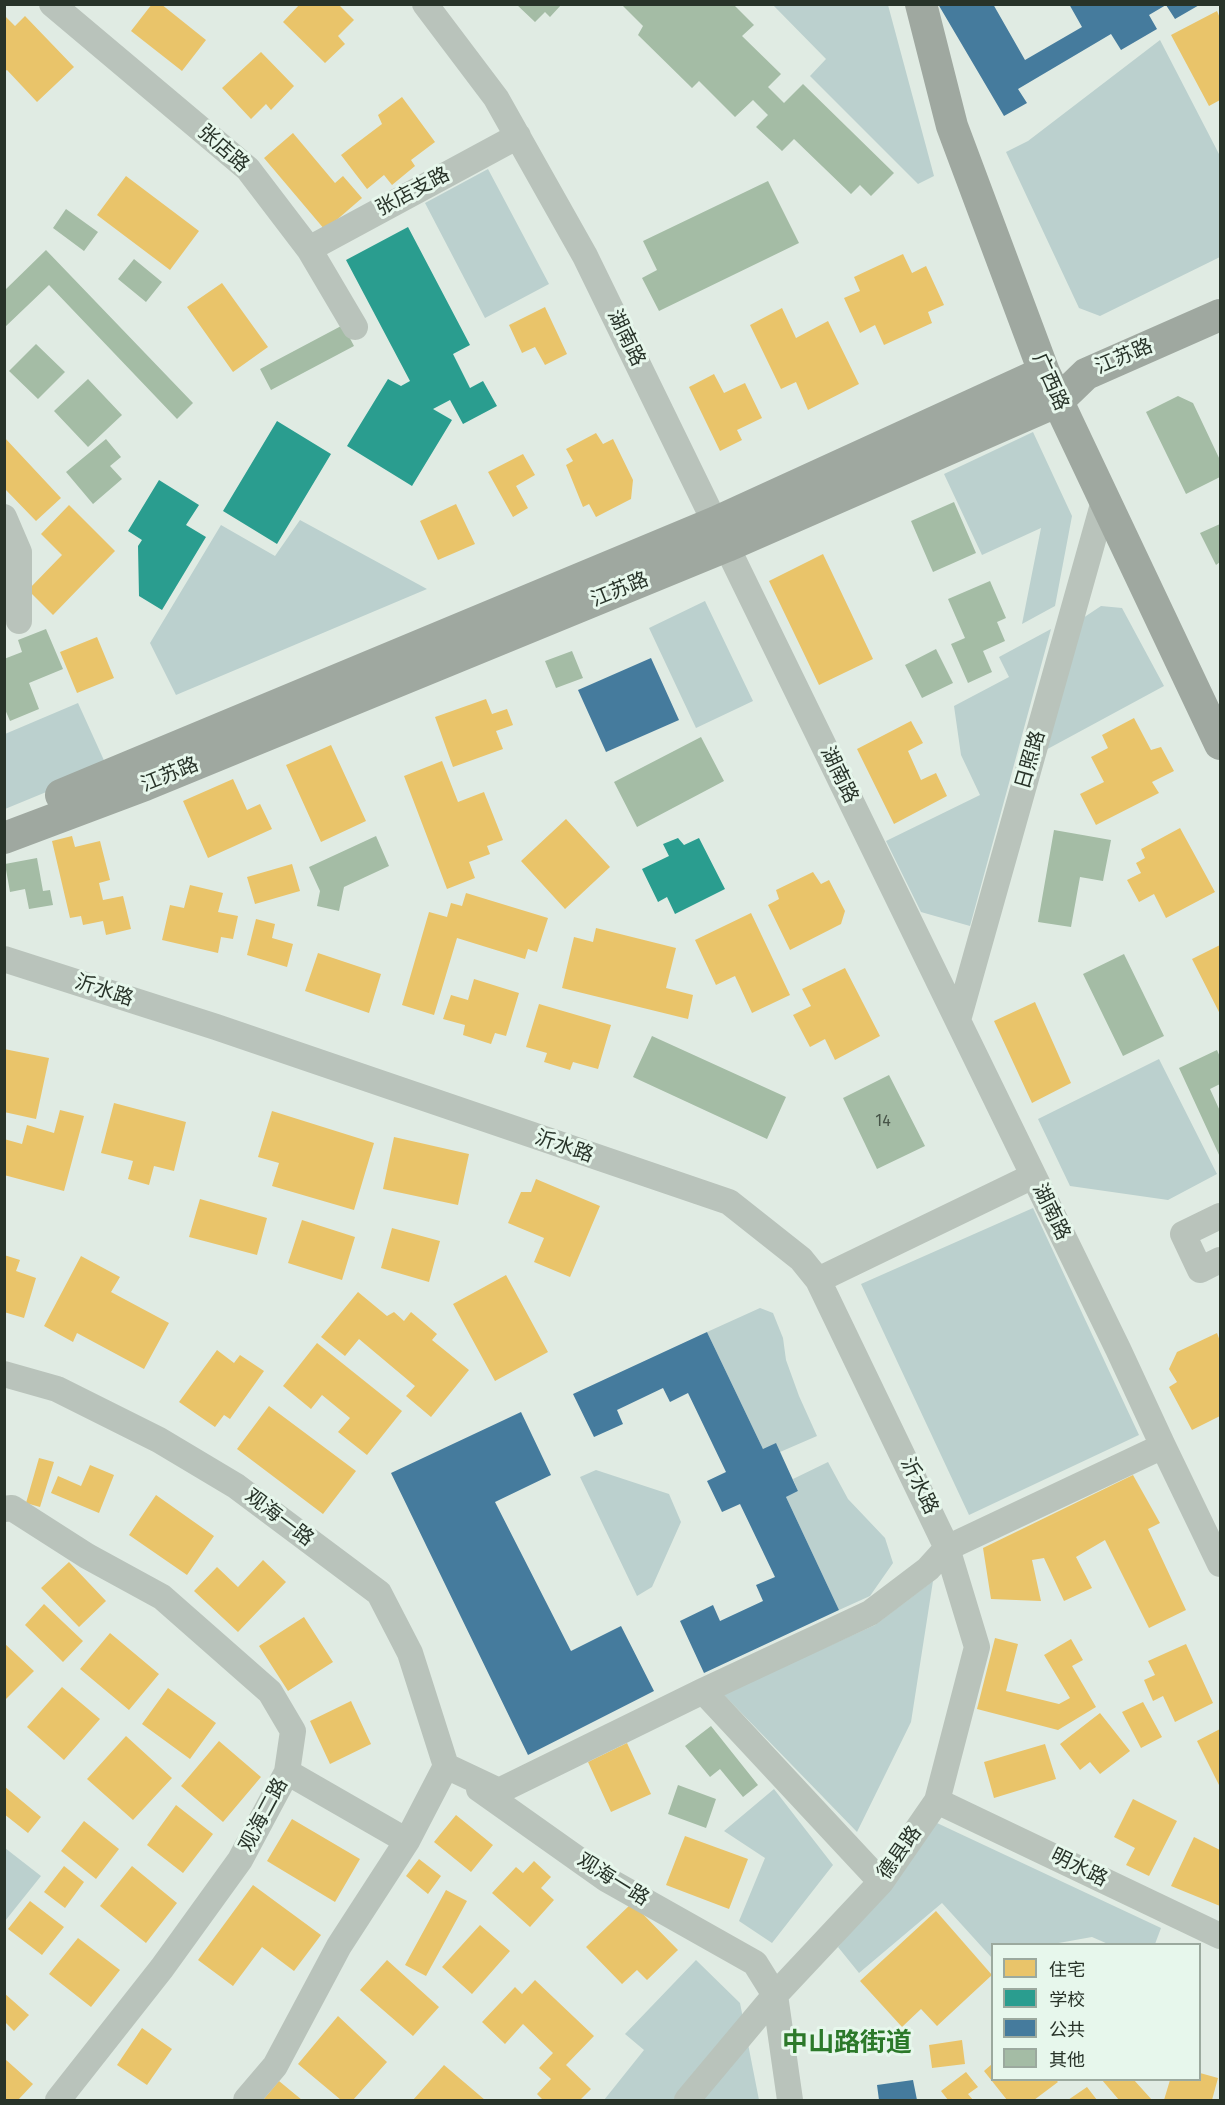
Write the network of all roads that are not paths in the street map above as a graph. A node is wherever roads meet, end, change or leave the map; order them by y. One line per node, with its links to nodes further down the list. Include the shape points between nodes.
1 (52, 4): 5 (street, 张店路, via 248,169)
2 (425, 4): 4 (street, 湖南路, via 496,98)
3 (921, 4): 8 (main road, 广西路, via 952,126)
4 (518, 136): 5 (street, 张店支路); 12 (street, 湖南路, via 585,256)
5 (309, 249): 7 (street, 张店路)
6 (1221, 315): 9 (main road, 江苏路, via 1086,374)
7 (355, 327)
8 (1044, 372): 9 (main road, 广西路); 12 (main road, 江苏路)
9 (1058, 401): 10 (main road, 广西路); 12 (main road, 江苏路)
10 (1104, 501): 14 (main road, 广西路); 18 (street, 日照路)
11 (4, 517): 13 (street, via 19,552)
12 (722, 534): 15 (main road, 江苏路); 16 (main road, 江苏路, via 145,785); 18 (street, 湖南路)
13 (19, 621)
14 (1221, 744)
15 (4, 815)
16 (4, 838)
17 (4, 959): 22 (street, 沂水路, via 729,1202 801,1259)
18 (958, 1020): 19 (street, 湖南路)
19 (1033, 1176): 22 (street); 24 (street, 湖南路)
20 (1221, 1216): 21 (street, via 1183,1234 1200,1270)
21 (1221, 1260)
22 (818, 1280): 27 (street, 沂水路)
23 (4, 1374): 30 (street, 观海一路, via 57,1389 159,1440 236,1486 379,1593 410,1653)
24 (1162, 1446): 26 (street, 湖南路); 27 (street)
25 (4, 1509): 31 (street, 观海二路, via 12,1508 87,1556 162,1597 270,1692 293,1731)
26 (1214, 1541): 28 (street, 湖南路)
27 (947, 1548): 29 (street, via 928,1569 870,1613); 32 (street, 德县路, via 977,1647)
28 (1221, 1564)
29 (703, 1691): 30 (street, via 499,1791); 34 (street)
30 (446, 1766): 33 (street); 36 (street, 观海一路, via 606,1879 756,1963)
31 (287, 1772): 33 (street); 37 (street, 观海二路, via 240,1860 162,1968)
32 (937, 1801): 34 (street, 德县路); 35 (street, 明水路)
33 (407, 1841): 38 (street, via 339,1946 275,2066)
34 (881, 1882): 36 (street, 德县路)
35 (1221, 1936)
36 (775, 1995): 39 (street, 德县路); 40 (street)
37 (58, 2100)
38 (246, 2100)
39 (687, 2100)
40 (790, 2100)

